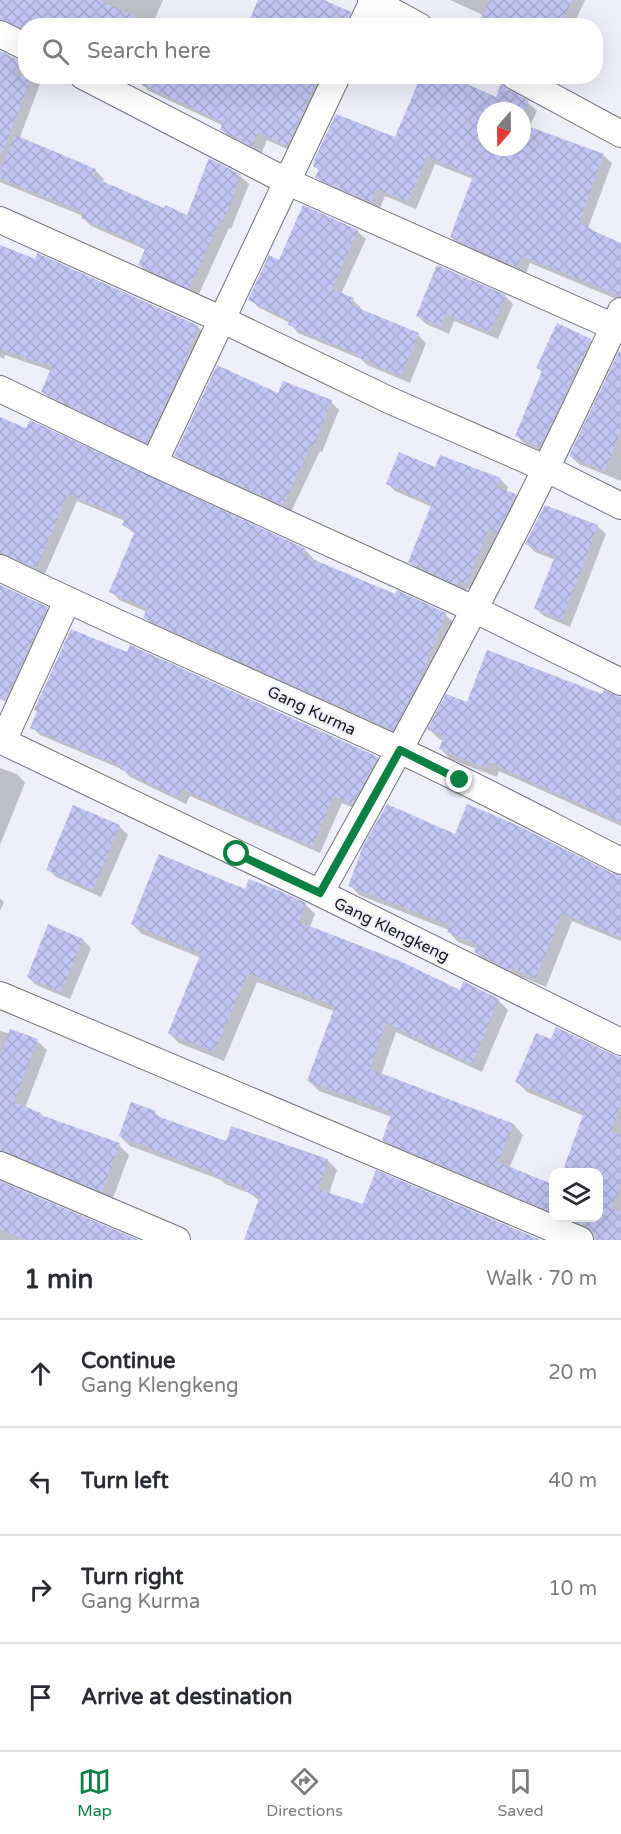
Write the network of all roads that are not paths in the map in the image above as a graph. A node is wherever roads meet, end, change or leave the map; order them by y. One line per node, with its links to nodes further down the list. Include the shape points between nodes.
1 (372, 0): 2 (street); 3 (street)
2 (364, 18)
3 (405, 18)
4 (0, 34): 5 (street)
5 (18, 43)
6 (98, 84): 10 (street)
7 (333, 84): 10 (street)
8 (529, 84): 9 (street)
9 (621, 134)
10 (288, 182): 12 (street); 13 (street)
11 (0, 220): 12 (street)
12 (223, 320): 15 (street); 16 (street, via 389,400)
13 (619, 322): 16 (street)
14 (0, 389): 15 (street)
15 (154, 463): 20 (street)
16 (548, 469): 17 (street); 20 (street)
17 (621, 506)
18 (0, 568): 19 (street, Gang Kurma)
19 (67, 601): 22 (street); 23 (street, Gang Kurma)
20 (474, 609): 21 (street); 23 (street)
21 (621, 681)
22 (1, 740): 25 (street, Gang Klengkeng)
23 (400, 750): 24 (street, Gang Kurma); 25 (street)
24 (621, 861)
25 (320, 893): 27 (street, Gang Klengkeng)
26 (0, 995): 30 (street)
27 (621, 1042)
28 (0, 1165): 29 (street)
29 (177, 1240)
30 (580, 1240)

